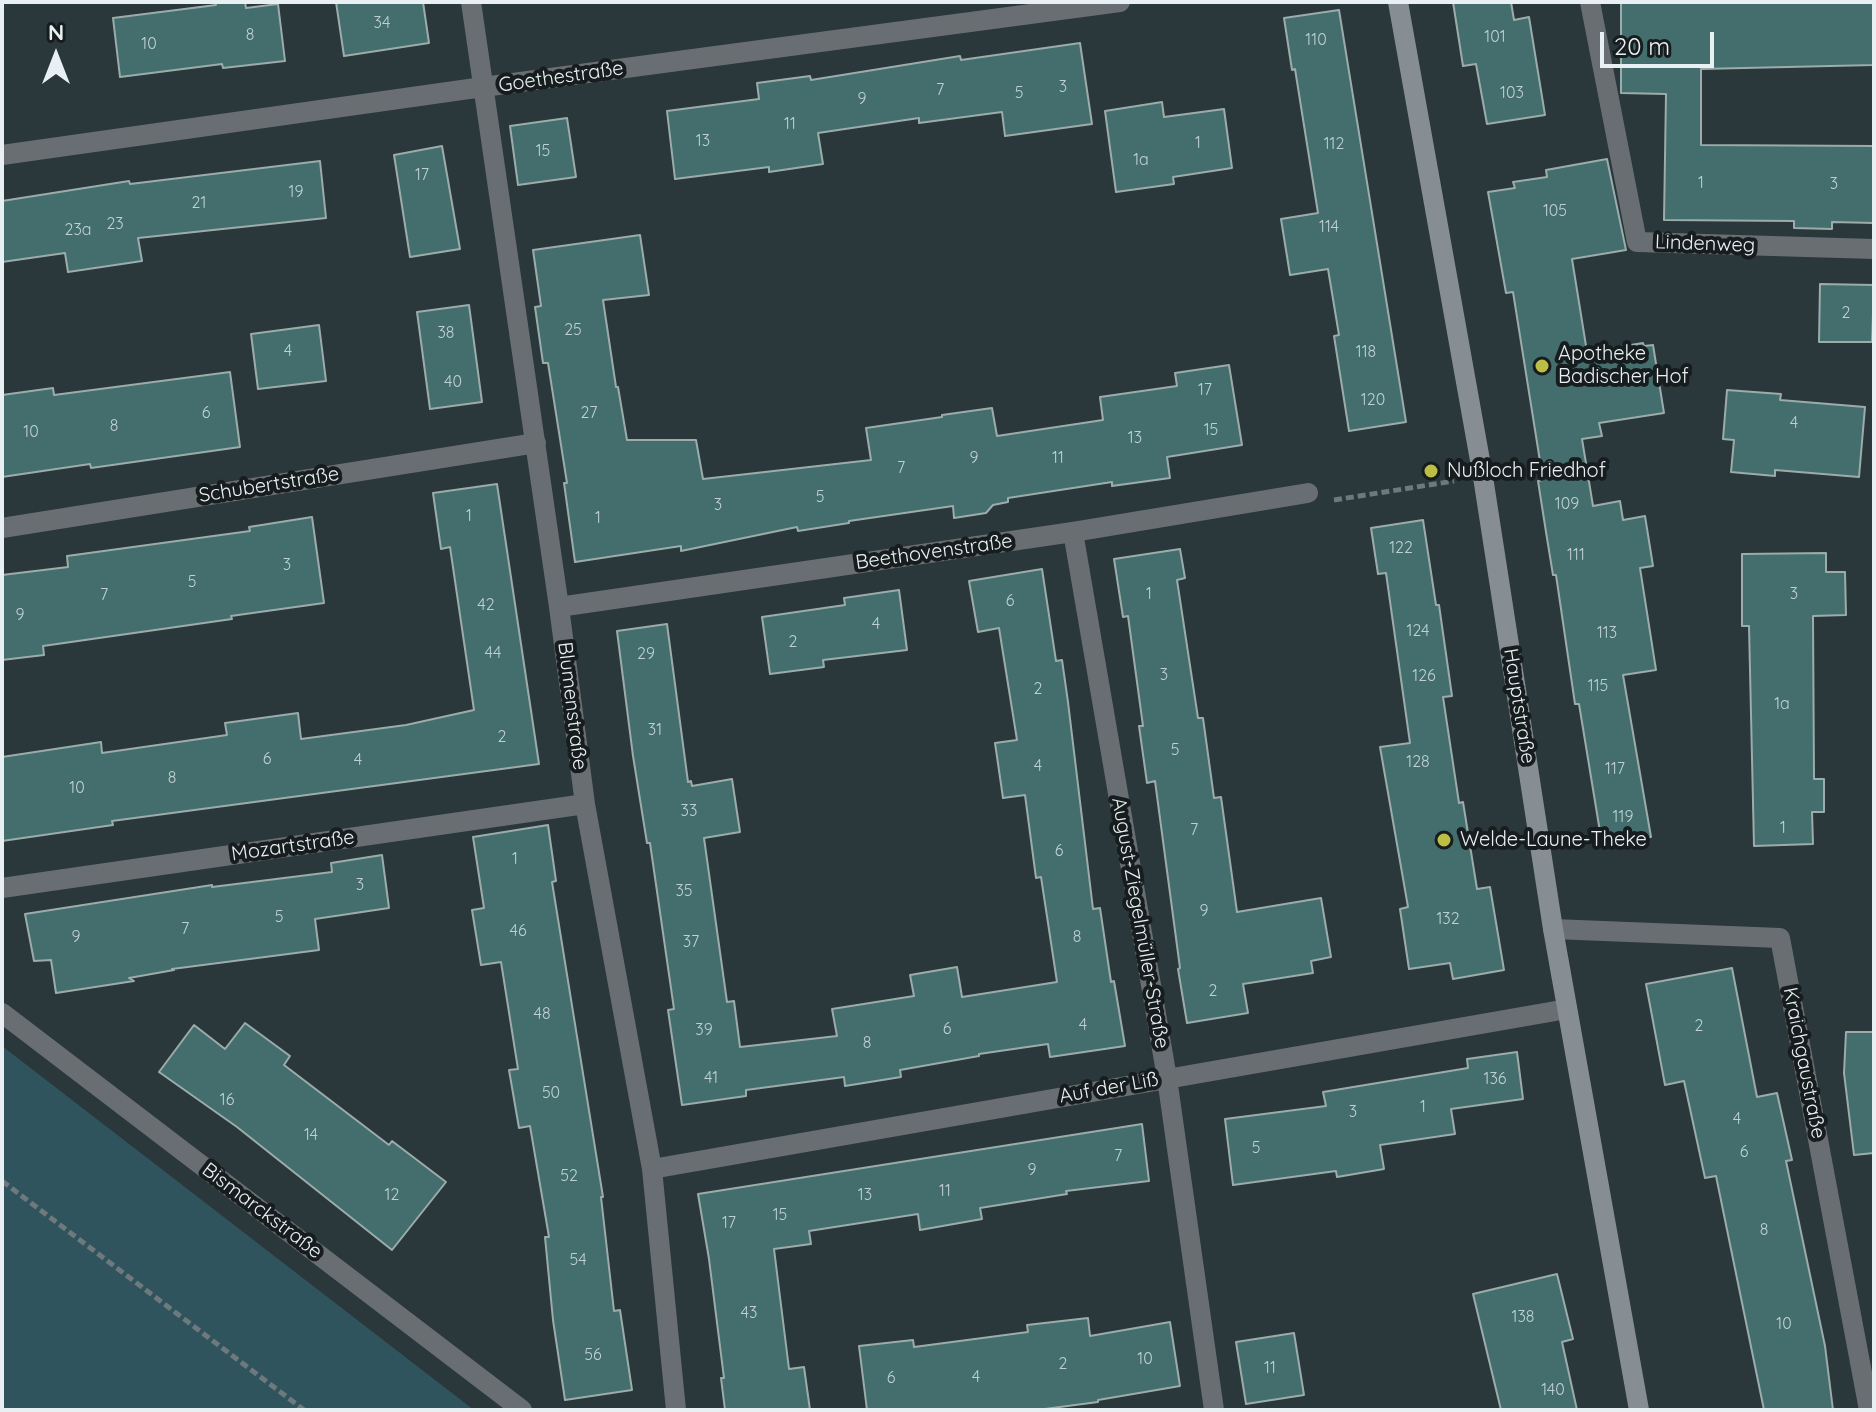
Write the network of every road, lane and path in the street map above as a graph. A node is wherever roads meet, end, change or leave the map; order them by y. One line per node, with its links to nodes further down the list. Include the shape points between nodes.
1 (471, 2): 5 (street, Blumenstraße)
2 (1120, 2): 5 (street, Goethestraße)
3 (1398, 2): 9 (main road, Hauptstraße)
4 (1590, 2): 7 (street, Lindenweg, via 1637,242)
5 (483, 87): 6 (street, Goethestraße); 8 (street, Blumenstraße)
6 (2, 155)
7 (1874, 249)
8 (536, 443): 11 (street, Schubertstraße); 13 (street, Blumenstraße)
9 (1483, 477): 10 (path, via 1320,502); 16 (main road, Hauptstraße)
10 (1308, 493): 12 (street, Beethovenstraße)
11 (2, 528)
12 (1073, 532): 13 (street, Beethovenstraße); 19 (street, August-Ziegelmüller-Straße)
13 (559, 607): 14 (street, Blumenstraße)
14 (585, 804): 15 (street, Mozartstraße); 20 (street, Blumenstraße)
15 (2, 888)
16 (1553, 929): 17 (main road, Hauptstraße); 27 (street, Kraichgaustraße, via 1780,938)
17 (1567, 1009): 19 (street, Auf der Liß); 26 (main road, Hauptstraße)
18 (2, 1013): 23 (street, Bismarckstraße)
19 (1167, 1078): 20 (street, Auf der Liß); 25 (street, August-Ziegelmüller-Straße)
20 (652, 1169): 24 (street, Blumenstraße)
21 (2, 1181): 22 (path)
22 (304, 1410)
23 (522, 1410)
24 (676, 1410)
25 (1214, 1410)
26 (1639, 1410)
27 (1869, 1410)

